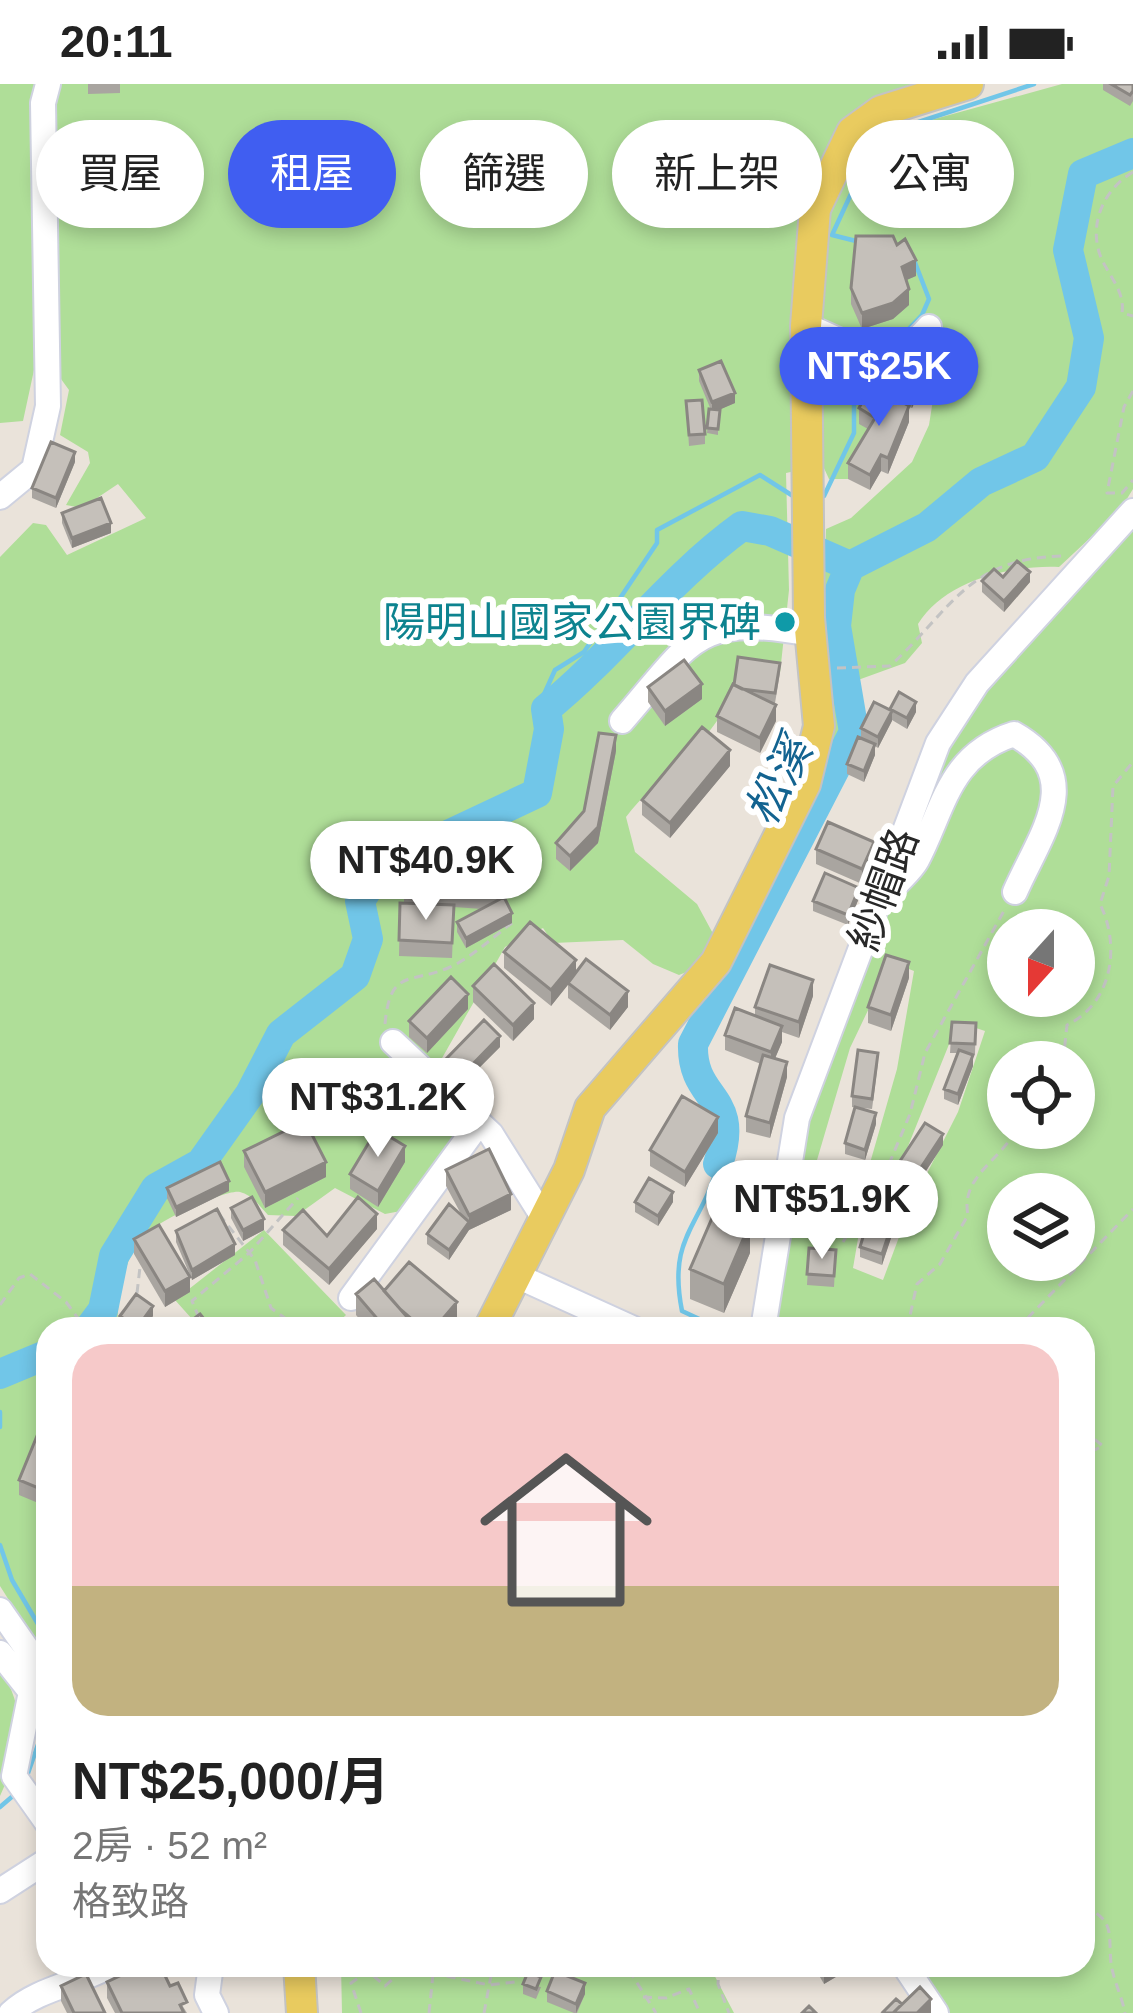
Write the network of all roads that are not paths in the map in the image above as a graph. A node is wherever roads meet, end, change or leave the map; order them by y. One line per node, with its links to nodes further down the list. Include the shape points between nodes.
1 (48, 84): 5 (street, via 48,406 34,469)
2 (968, 84): 3 (main road, via 881,111 852,132 815,209)
3 (806, 326): 4 (street, via 891,356); 7 (main road)
4 (929, 328)
5 (0, 497)
6 (1133, 511): 10 (street, 紗帽路, via 977,683 938,743)
7 (810, 626): 8 (street, via 710,631 684,646); 13 (main road, via 824,679 805,784 716,962 590,1108)
8 (622, 721)
9 (1015, 892): 10 (street, via 1056,802 1054,772 1013,734 992,741 954,777 916,862)
10 (882, 901): 18 (street, 紗帽路, via 797,1118)
11 (393, 1042): 12 (street)
12 (479, 1124): 13 (street); 15 (street)
13 (544, 1220): 14 (main road)
14 (515, 1275): 16 (main road); 17 (street)
15 (351, 1298)
16 (495, 1317)
17 (608, 1317)
18 (765, 1317)
19 (0, 1610): 21 (street)
20 (0, 1653): 22 (street)
21 (36, 1662)
22 (10, 1677): 23 (street, via 31,1692 14,1776)
23 (36, 1808)
24 (36, 1868): 25 (street)
25 (0, 1891)
26 (90, 1977): 30 (street)
27 (209, 1977): 31 (street)
28 (299, 1977): 32 (main road)
29 (912, 1977): 33 (street)
30 (10, 2013)
31 (216, 2013)
32 (302, 2013)
33 (936, 2013)

